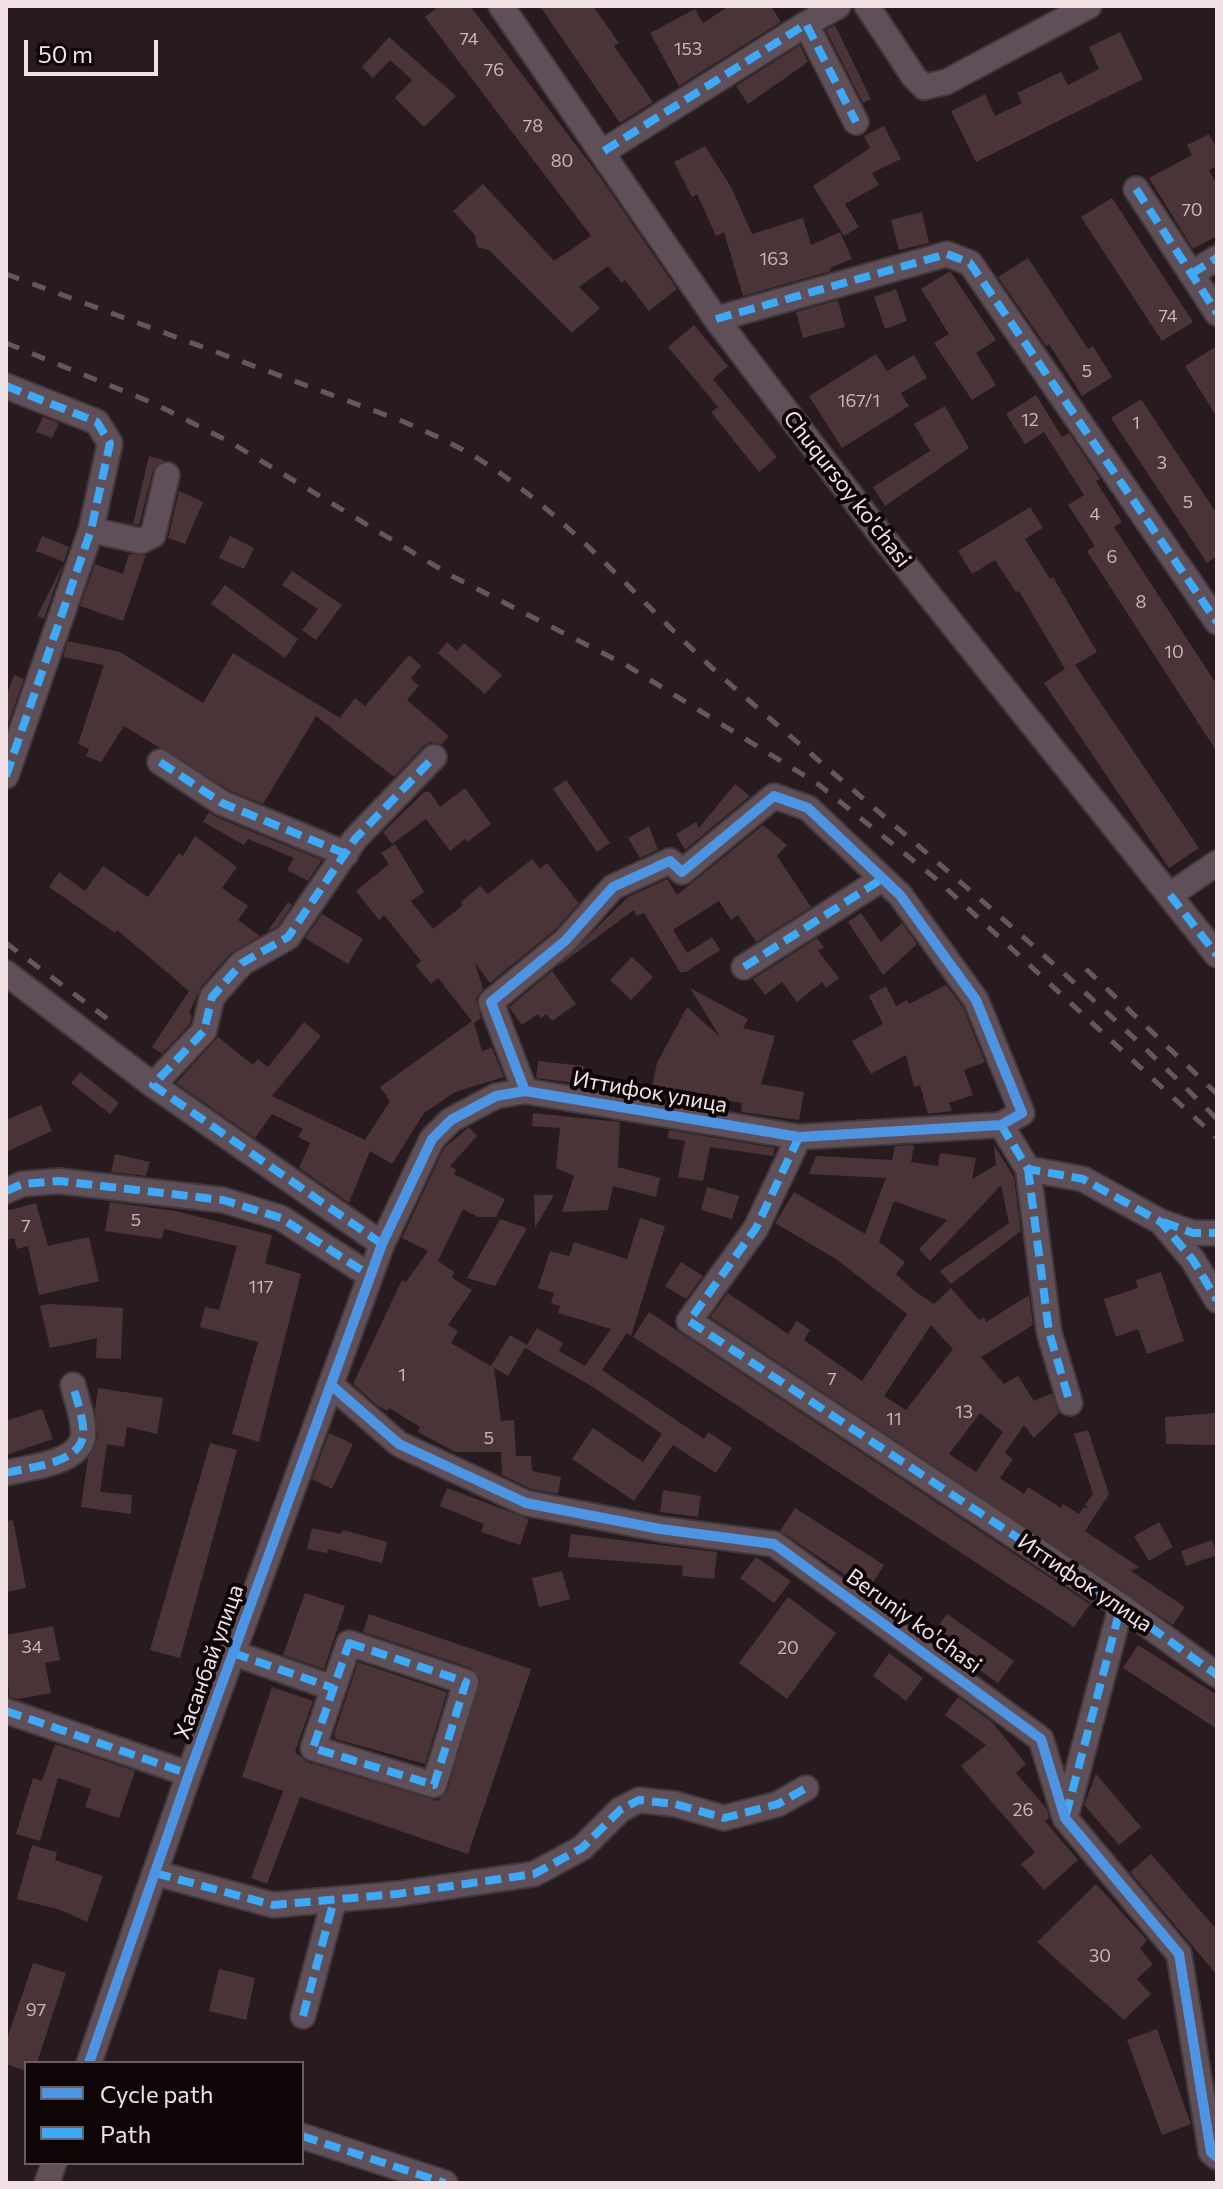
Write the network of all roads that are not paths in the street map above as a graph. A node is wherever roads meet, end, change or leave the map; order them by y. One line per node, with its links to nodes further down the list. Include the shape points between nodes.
1 (501, 6): 7 (street, Chuqursoy ko'chasi)
2 (838, 6): 5 (street)
3 (867, 6): 4 (street, via 924,87 946,82)
4 (1089, 6)
5 (806, 24): 6 (street); 7 (street)
6 (856, 122)
7 (604, 151): 12 (street, Chuqursoy ko'chasi)
8 (1136, 189): 10 (street)
9 (1217, 258): 10 (street)
10 (1191, 274): 11 (street)
11 (1217, 313)
12 (716, 319): 16 (street, via 947,254 970,263); 23 (street, Chuqursoy ko'chasi, via 881,535)
13 (6, 386): 15 (street, via 97,422 110,443)
14 (167, 475): 15 (street, via 153,535 141,541)
15 (91, 530): 19 (street)
16 (1217, 622)
17 (434, 757): 20 (street)
18 (160, 762): 20 (street, via 222,803)
19 (6, 776)
20 (346, 854): 27 (street, via 288,937 242,963 212,997 204,1031)
21 (1217, 863): 23 (street)
22 (882, 879): 25 (street); 28 (street, via 808,808 774,796 682,872 670,861 613,887 565,941 491,1002); 29 (street, via 900,895 976,1000)
23 (1170, 895): 24 (street, Chuqursoy ko'chasi)
24 (1217, 955)
25 (744, 967)
26 (6, 973): 27 (street)
27 (153, 1085): 35 (street)
28 (525, 1091): 30 (street, Иттифок улица); 35 (street, Иттифок улица, via 472,1107 432,1139)
29 (1011, 1119): 30 (street, Иттифок улица); 31 (street)
30 (799, 1137): 42 (street, Иттифок улица, via 756,1228 689,1321)
31 (1028, 1169): 33 (street, via 1083,1179); 40 (street, via 1049,1332)
32 (6, 1191): 36 (street, via 59,1181 223,1200 281,1218)
33 (1161, 1222): 34 (street, via 1193,1233); 37 (street)
34 (1217, 1233)
35 (382, 1244): 36 (street, Иттифок улица)
36 (369, 1275): 39 (street, Хасанбай улица)
37 (1217, 1300)
38 (73, 1385): 41 (street, via 83,1434 79,1446 71,1456)
39 (331, 1385): 43 (street, Хасанбай улица); 49 (street, Beruniy ko'chasi, via 399,1444 526,1503 774,1544 1041,1739)
40 (1070, 1403)
41 (6, 1473)
42 (1121, 1606): 44 (street, Иттифок улица); 49 (street)
43 (233, 1653): 45 (street); 47 (street, Хасанбай улица)
44 (1217, 1675)
45 (333, 1688): 45 (street, via 349,1643 466,1682 434,1785 313,1748)
46 (6, 1711): 47 (street)
47 (189, 1774): 50 (street, Хасанбай улица)
48 (806, 1788): 51 (street, via 778,1804 724,1818 639,1800 620,1810 582,1848 534,1874)
49 (1065, 1818): 55 (street, Beruniy ko'chasi, via 1179,1954)
50 (155, 1873): 51 (street, via 273,1905); 53 (street, Хасанбай улица)
51 (334, 1900): 52 (street)
52 (303, 2016)
53 (90, 2061)
54 (304, 2137): 56 (street)
55 (1215, 2161)
56 (445, 2183)

